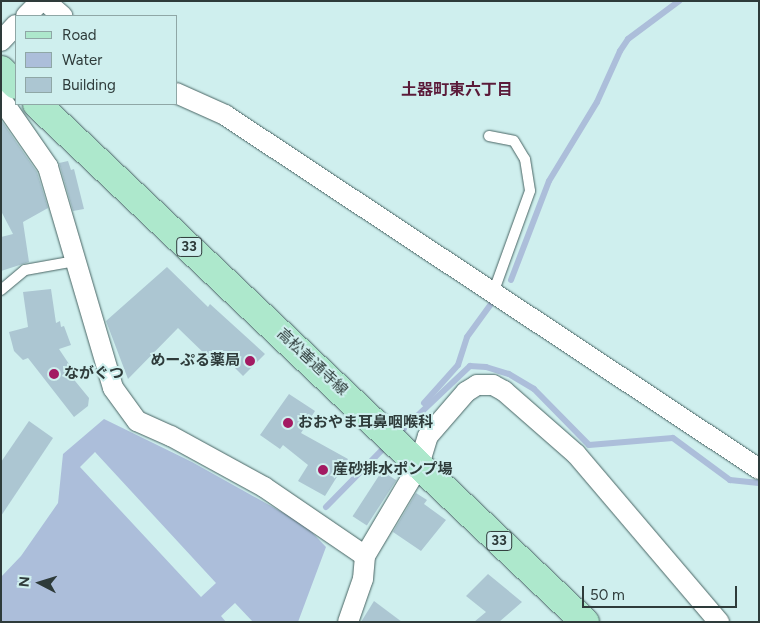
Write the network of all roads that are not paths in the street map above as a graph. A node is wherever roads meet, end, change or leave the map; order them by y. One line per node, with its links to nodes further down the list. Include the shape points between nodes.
1 (43, 1): 2 (street); 3 (street)
2 (27, 15)
3 (61, 15)
4 (15, 26): 5 (street)
5 (1, 41)
6 (1, 70): 7 (main road)
7 (15, 83)
8 (178, 94): 14 (street, via 225,115)
9 (1, 99): 12 (street, via 48,167)
10 (38, 105): 15 (main road, 高松善通寺線 / 33)
11 (489, 136): 14 (lane, via 514,141 526,159 530,191)
12 (75, 261): 13 (lane, via 25,270); 17 (street, via 113,388 137,422 171,436 264,487)
13 (1, 290)
14 (493, 293): 16 (street)
15 (415, 462): 17 (street); 19 (main road, 高松善通寺線 / 33); 20 (street, via 428,436 466,392 477,385 493,385 576,454)
16 (759, 469)
17 (365, 556): 18 (street, via 363,579)
18 (348, 622)
19 (585, 622)
20 (719, 622)

